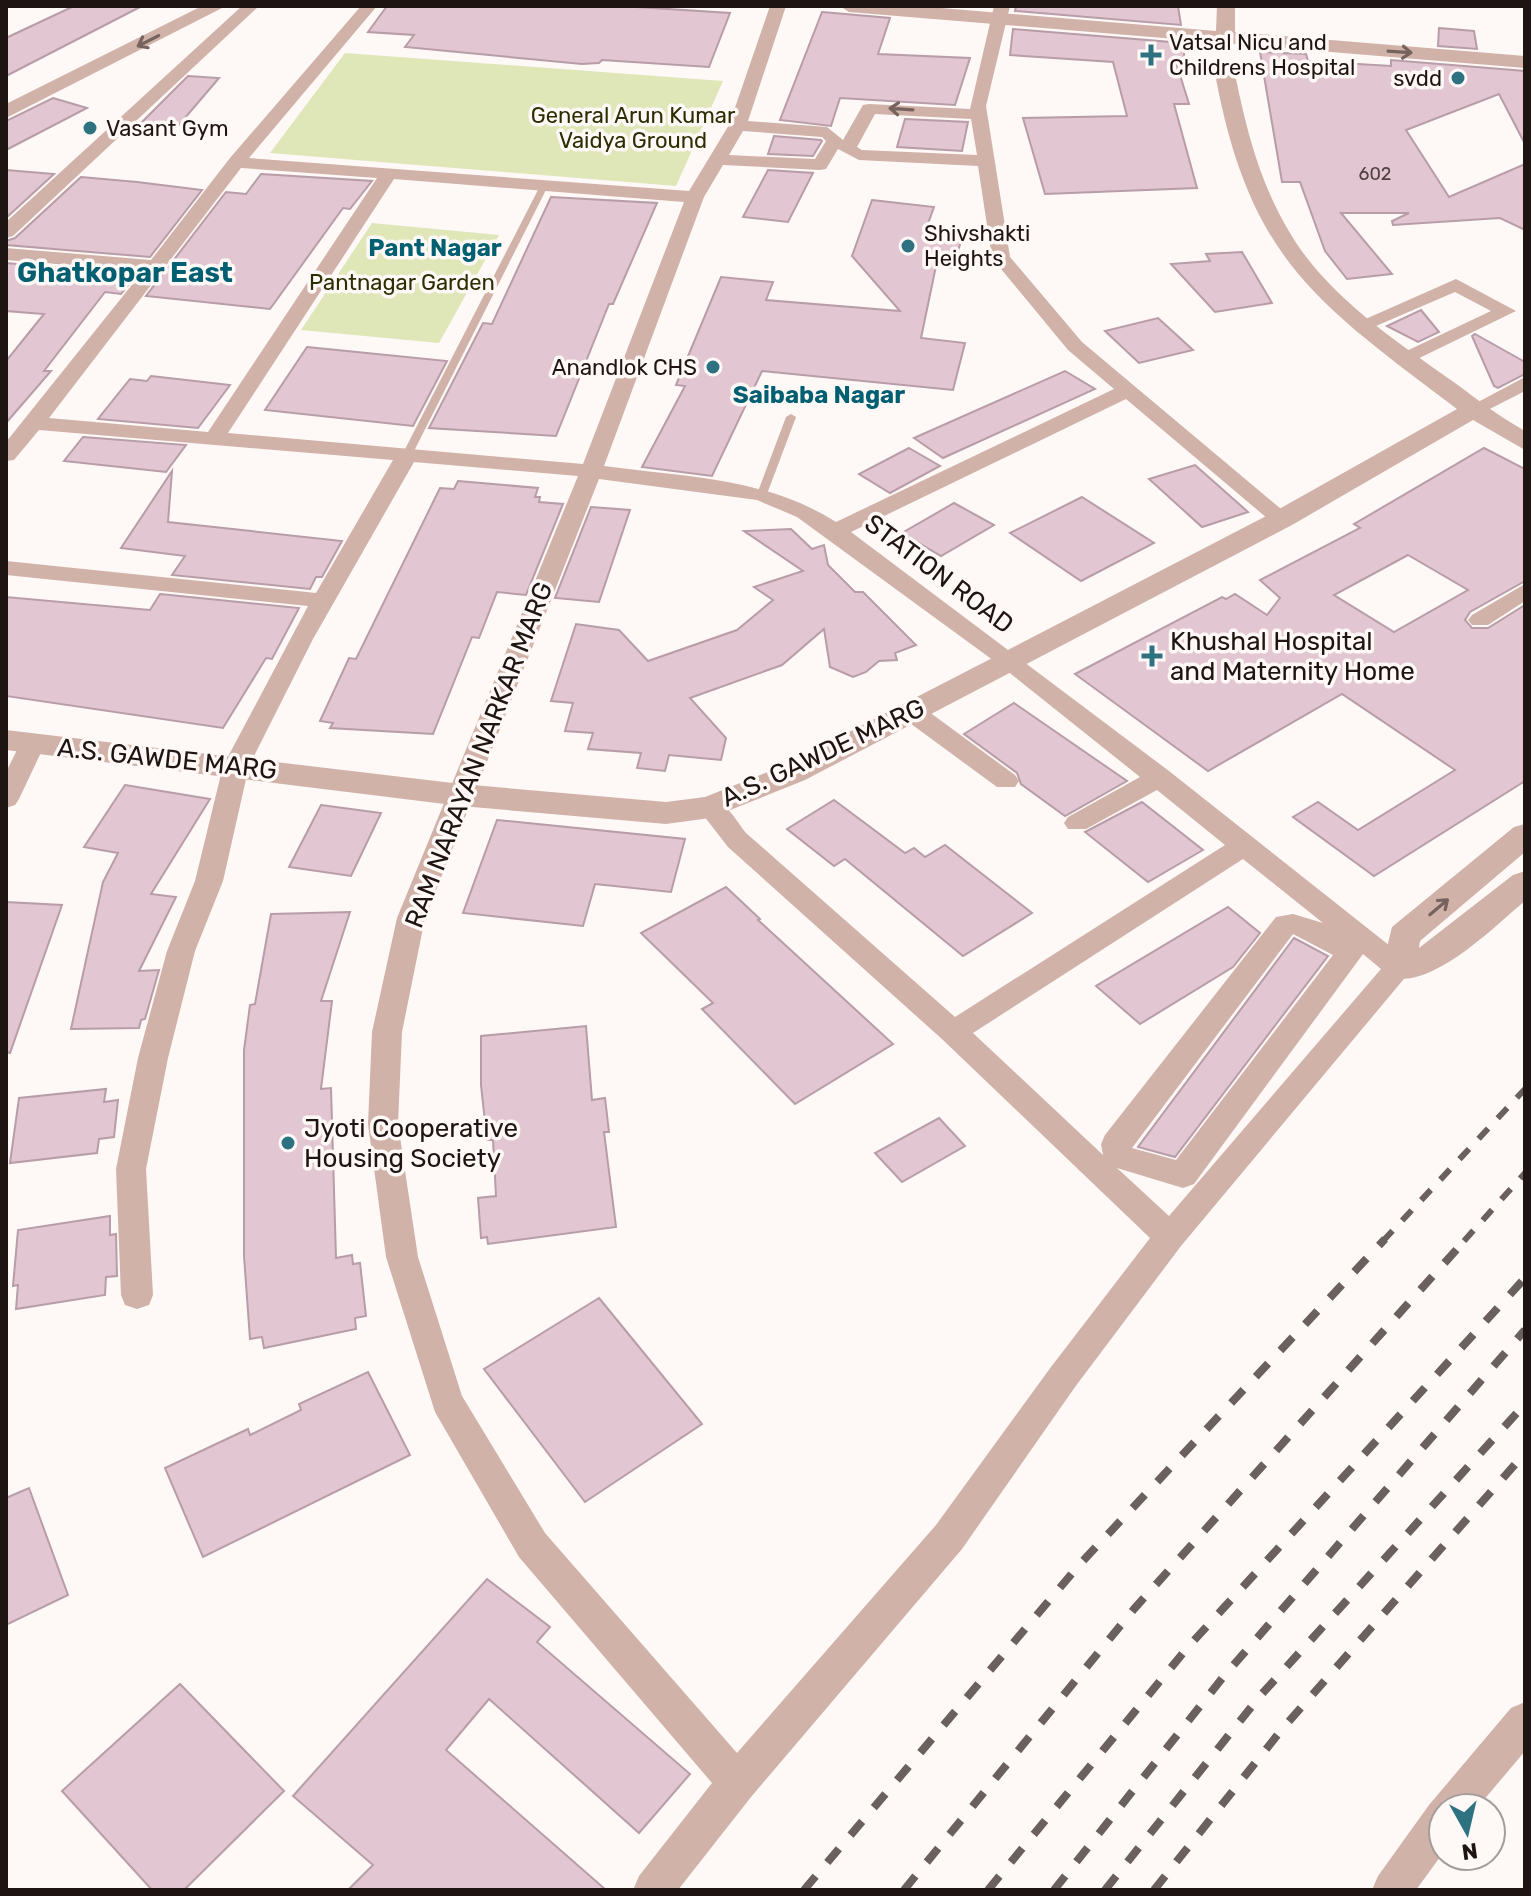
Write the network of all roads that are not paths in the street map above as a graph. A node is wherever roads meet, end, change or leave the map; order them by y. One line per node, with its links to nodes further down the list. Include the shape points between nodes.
1 (176, 6): 10 (street)
2 (217, 6): 12 (street, one-way to 12)
3 (251, 6): 21 (street)
4 (369, 6): 17 (street)
5 (778, 6): 14 (street, RAM NARAYAN NARKAR MARG)
6 (849, 6): 8 (street)
7 (1226, 6): 9 (street)
8 (1001, 13): 9 (street); 13 (street)
9 (1226, 39): 11 (street, one-way to 11); 24 (street, via 1237,72 1226,79 1238,140 1263,200 1291,254)
10 (91, 47)
11 (1525, 62)
12 (6, 112)
13 (979, 114): 16 (street); 16 (street, one-way to 16, via 869,109 847,149 859,155)
14 (745, 126): 15 (street, RAM NARAYAN NARKAR MARG); 15 (street, via 827,132 835,140 820,165)
15 (725, 160): 20 (street, RAM NARAYAN NARKAR MARG)
16 (987, 161): 27 (street, via 1001,258 1075,346)
17 (236, 162): 18 (street); 23 (street)
18 (389, 174): 19 (street); 32 (street)
19 (544, 186): 20 (street); 35 (lane)
20 (695, 197): 36 (street, RAM NARAYAN NARKAR MARG)
21 (6, 232)
22 (6, 254): 23 (street)
23 (155, 266): 30 (street)
24 (1362, 325): 25 (street); 25 (street, via 1456,285 1506,311)
25 (1405, 359): 28 (street)
26 (1525, 383): 28 (street)
27 (1129, 390): 38 (street); 39 (street)
28 (1475, 409): 31 (street); 33 (street, via 1493,426); 38 (street, A.S. GAWDE MARG)
29 (791, 417): 37 (lane)
30 (32, 423): 32 (street, STATION ROAD); 34 (street)
31 (1525, 424)
32 (214, 438): 35 (street, STATION ROAD)
33 (1525, 442)
34 (6, 455)
35 (407, 455): 36 (street, STATION ROAD); 42 (street)
36 (591, 471): 37 (street, STATION ROAD); 50 (street, RAM NARAYAN NARKAR MARG)
37 (762, 494): 39 (street, STATION ROAD)
38 (1282, 519): 44 (street, A.S. GAWDE MARG)
39 (835, 531): 44 (street, STATION ROAD)
40 (6, 568): 42 (street)
41 (1525, 591): 43 (street)
42 (325, 601): 47 (street)
43 (1480, 620)
44 (1010, 661): 45 (street, A.S. GAWDE MARG); 48 (street, STATION ROAD)
45 (912, 712): 49 (street); 52 (street, A.S. GAWDE MARG, via 794,773)
46 (19, 742): 47 (street, A.S. GAWDE MARG); 51 (street)
47 (236, 766): 50 (street, A.S. GAWDE MARG); 63 (street, via 209,881 181,951 153,1058 131,1169)
48 (1160, 777): 53 (street); 55 (street, STATION ROAD)
49 (1006, 781)
50 (461, 795): 52 (street, A.S. GAWDE MARG, via 666,813); 65 (street, RAM NARAYAN NARKAR MARG, via 411,918 387,1032 383,1124 402,1257 447,1401 532,1545)
51 (6, 799)
52 (710, 807): 61 (street, via 737,840)
53 (1077, 823)
54 (1525, 835): 58 (street, one-way to 54, via 1404,936)
55 (1246, 844): 57 (street, STATION ROAD); 61 (street)
56 (1525, 883): 58 (street, via 1435,956)
57 (1342, 935): 58 (street); 59 (street, via 1349,955); 59 (street, via 1297,924 1283,927 1116,1144 1116,1153 1183,1175)
58 (1399, 968): 60 (street)
59 (1330, 980): 60 (street)
60 (1371, 1000): 62 (street)
61 (953, 1032): 62 (street)
62 (1170, 1237): 65 (street, via 949,1537)
63 (137, 1295)
64 (1525, 1721): 66 (street)
65 (737, 1783): 68 (street)
66 (1465, 1792)
67 (1427, 1841): 69 (street)
68 (653, 1890)
69 (1392, 1890)

